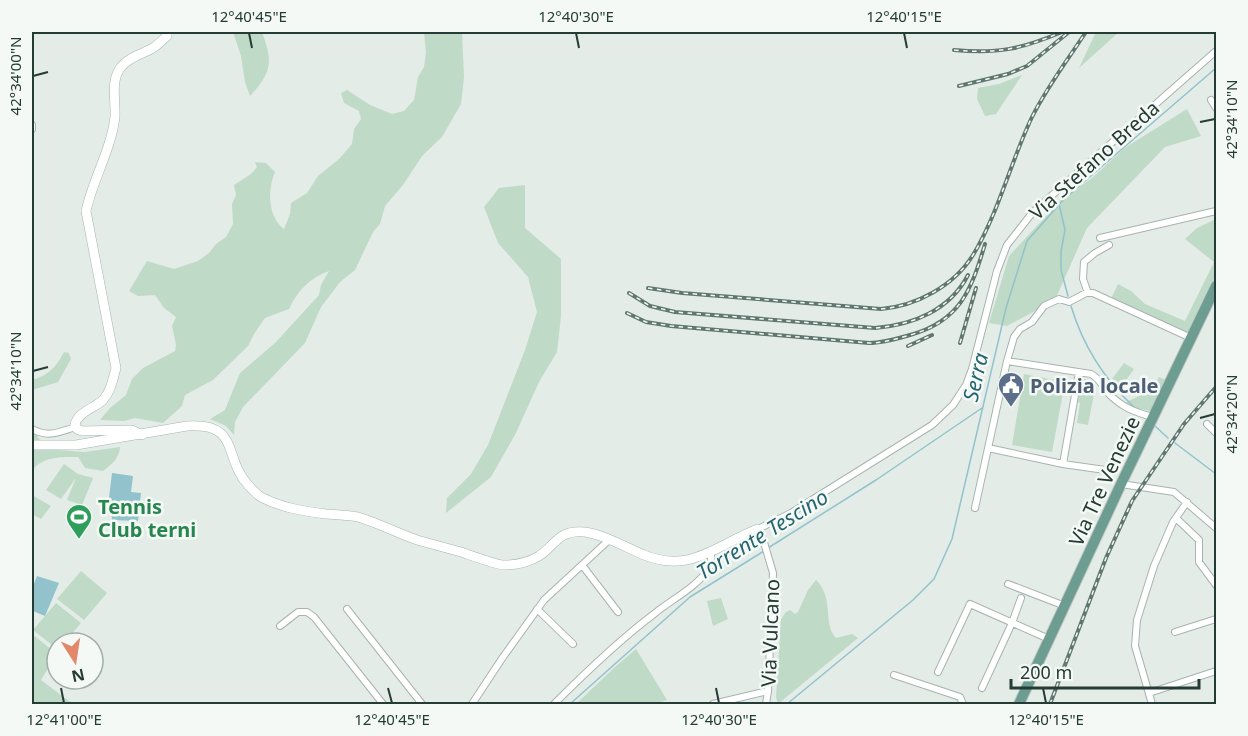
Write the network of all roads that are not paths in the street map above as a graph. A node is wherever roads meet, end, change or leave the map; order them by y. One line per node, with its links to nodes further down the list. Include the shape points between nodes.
1 (167, 32): 15 (street, via 155,47 121,66 115,77 111,139 86,211 116,368 104,399 77,417)
2 (1216, 51): 28 (street, Via Stefano Breda, via 1018,228 997,271 972,369 953,405 932,425 791,513)
3 (1211, 100): 4 (street)
4 (1216, 108)
5 (1216, 211): 6 (street)
6 (1100, 238)
7 (1109, 245): 9 (street, via 1084,262 1083,279)
8 (1216, 286): 10 (main road, Via Tre Venezie)
9 (1088, 293): 10 (street); 11 (street, via 1069,302 1059,299 1040,309 1014,337)
10 (1186, 338): 13 (main road, Via Tre Venezie)
11 (1007, 362): 12 (street); 20 (street)
12 (1079, 372): 13 (street, via 1096,377 1129,410); 21 (street)
13 (1153, 417): 23 (main road, Via Tre Venezie)
14 (1207, 424): 17 (street)
15 (76, 427): 16 (street, via 43,435); 18 (street, via 82,431 132,430)
16 (32, 429)
17 (1216, 433)
18 (142, 435): 19 (street, via 76,445); 29 (street, via 187,426 213,427 229,444 240,476 258,496 282,507 357,517 501,566 539,556 557,538 571,533 585,532)
19 (32, 445)
20 (988, 448): 21 (street); 25 (street)
21 (1063, 464): 22 (street)
22 (1105, 470)
23 (1121, 484): 24 (street, via 1174,492); 35 (main road, Via Tre Venezie)
24 (1187, 502): 26 (street); 27 (street)
25 (975, 508)
26 (1177, 519): 33 (street, via 1200,540 1199,562); 50 (street, via 1154,566 1137,620 1135,646)
27 (1216, 528)
28 (758, 529): 30 (street); 49 (street, Via Vulcano, via 774,583)
29 (609, 540): 30 (street, via 673,563); 31 (street)
30 (711, 552): 54 (street, via 708,570 696,582 652,615)
31 (582, 565): 37 (street); 38 (street)
32 (1008, 584): 35 (street)
33 (1216, 585)
34 (1021, 598): 40 (street)
35 (1065, 606): 43 (main road, Via Tre Venezie)
36 (347, 609): 52 (street)
37 (537, 609): 44 (street); 53 (street)
38 (618, 612)
39 (1216, 619): 42 (street)
40 (1012, 623): 43 (street); 46 (street, via 970,604); 48 (street)
41 (280, 626): 51 (street, via 298,612 314,617)
42 (1175, 632)
43 (1049, 639): 58 (main road, Via Tre Venezie)
44 (573, 644)
45 (1216, 671): 50 (street)
46 (938, 672)
47 (894, 675): 57 (street, via 960,697)
48 (982, 688)
49 (768, 691): 55 (street); 56 (street, Via Vulcano)
50 (1149, 693): 59 (street)
51 (383, 705)
52 (422, 705)
53 (472, 705)
54 (554, 705)
55 (713, 705)
56 (766, 705)
57 (963, 705)
58 (1019, 705)
59 (1152, 705)

